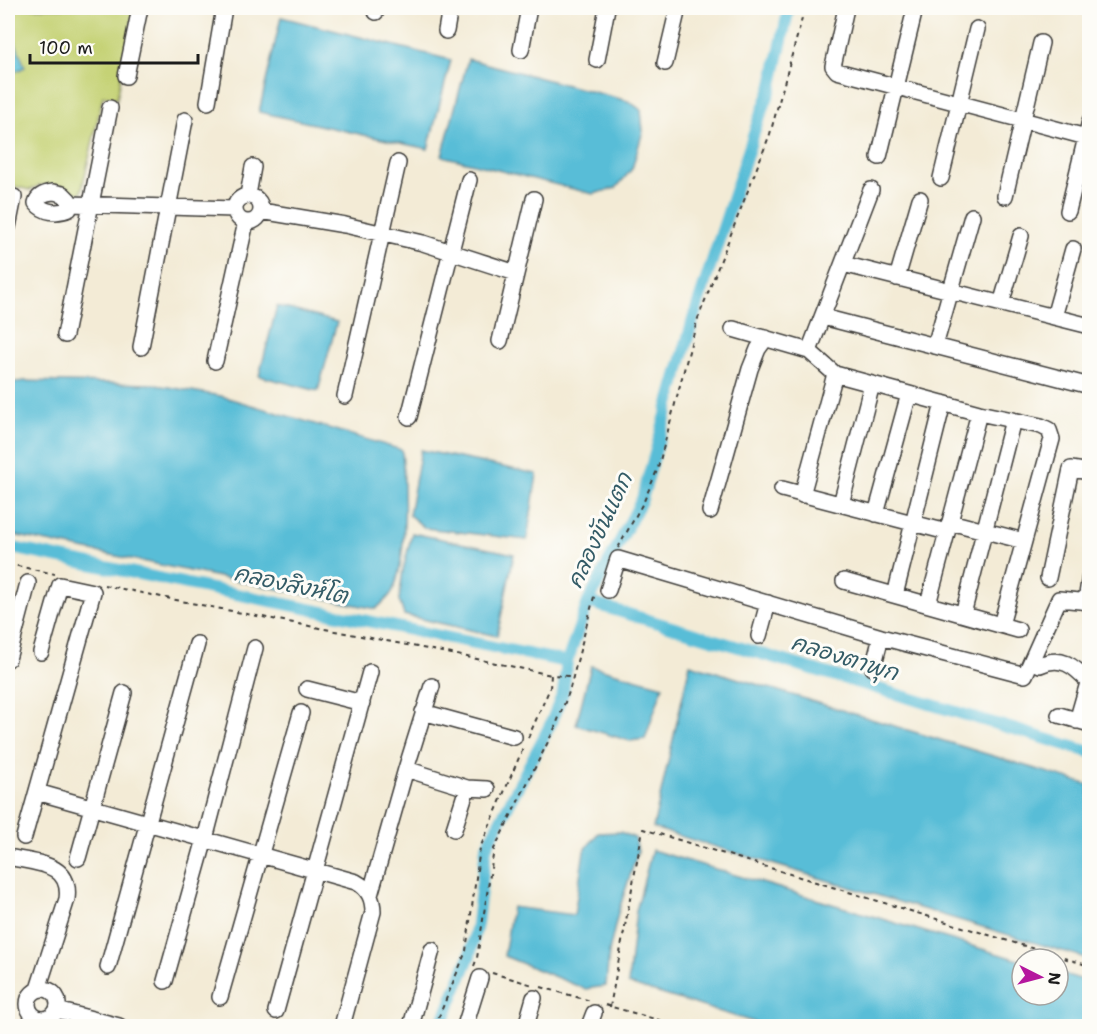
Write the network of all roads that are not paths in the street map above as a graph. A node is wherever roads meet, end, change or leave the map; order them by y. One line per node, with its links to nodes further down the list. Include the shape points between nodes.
1 (140, 8): 15 (street)
2 (224, 8): 17 (street)
3 (450, 8): 10 (street)
4 (529, 8): 12 (street)
5 (607, 8): 13 (street)
6 (678, 8): 14 (street)
7 (846, 8): 16 (street, via 833,66 844,74)
8 (915, 9): 16 (street)
9 (977, 29): 18 (street)
10 (446, 30)
11 (1041, 43): 21 (street)
12 (521, 50)
13 (597, 60)
14 (665, 63)
15 (126, 76)
16 (895, 87): 18 (street); 24 (street)
17 (208, 102)
18 (959, 103): 21 (street); 27 (street)
19 (110, 108): 35 (street)
20 (185, 120): 36 (street)
21 (1022, 120): 23 (street); 32 (street)
22 (1089, 122): 23 (street)
23 (1088, 137): 39 (street)
24 (879, 157)
25 (398, 163): 43 (street)
26 (253, 167): 30 (street)
27 (941, 178)
28 (469, 180): 46 (street)
29 (871, 190): 47 (street)
30 (248, 195): 37 (street, via 240,198); 38 (street, via 259,201)
31 (11, 196): 35 (street, via 37,201 45,210 62,213 70,204); 42 (street)
32 (1005, 196)
33 (534, 199): 48 (street)
34 (920, 200): 49 (street)
35 (91, 204): 36 (street); 56 (street)
36 (168, 206): 37 (street); 60 (street)
37 (234, 209): 41 (street, via 238,218)
38 (261, 211): 41 (street, via 254,220); 43 (street)
39 (1068, 211)
40 (972, 216): 50 (street)
41 (246, 222): 62 (street)
42 (8, 227)
43 (382, 234): 46 (street); 67 (street)
44 (1021, 236): 51 (street)
45 (1073, 249): 53 (street)
46 (451, 252): 48 (street); 70 (street)
47 (843, 264): 49 (street); 52 (street)
48 (516, 273): 58 (street)
49 (897, 278): 50 (street)
50 (951, 291): 51 (street); 59 (street)
51 (1001, 304): 53 (street)
52 (823, 317): 59 (street); 61 (street)
53 (1054, 317): 54 (street)
54 (1089, 326)
55 (733, 328): 57 (street)
56 (65, 335)
57 (766, 338): 61 (street); 76 (street, via 750,369)
58 (500, 340)
59 (935, 346): 65 (street)
60 (141, 347)
61 (809, 351): 63 (street)
62 (215, 361)
63 (836, 374): 64 (street); 74 (street)
64 (872, 384): 66 (street); 75 (street)
65 (1089, 385)
66 (909, 394): 68 (street); 77 (street)
67 (345, 396)
68 (944, 403): 69 (street); 78 (street)
69 (979, 413): 71 (street); 79 (street)
70 (409, 417)
71 (1013, 420): 80 (street); 81 (street, via 1041,426 1052,439)
72 (1089, 472): 83 (street, via 1071,469)
73 (782, 489): 74 (street)
74 (802, 495): 75 (street)
75 (841, 504): 77 (street)
76 (710, 511)
77 (876, 514): 78 (street)
78 (913, 523): 79 (street); 87 (street)
79 (948, 527): 80 (street); 90 (street)
80 (984, 531): 81 (street); 91 (street)
81 (1024, 541): 92 (street)
82 (1089, 574): 88 (street)
83 (1048, 578)
84 (844, 581): 87 (street)
85 (28, 583): 99 (street)
86 (601, 592): 89 (street, via 618,559)
87 (895, 595): 90 (street)
88 (1088, 602): 95 (street, via 1059,599 1025,675)
89 (768, 603): 94 (street); 95 (street)
90 (928, 604): 91 (street)
91 (963, 614): 92 (street)
92 (1001, 625): 93 (street)
93 (1018, 630)
94 (759, 636)
95 (881, 637): 101 (street)
96 (197, 644): 118 (street)
97 (255, 648): 121 (street)
98 (41, 652): 116 (street, via 60,585 93,592)
99 (8, 659)
100 (1040, 665): 103 (street, via 1048,661 1070,663)
101 (873, 668)
102 (370, 672): 107 (street)
103 (1089, 678): 111 (street)
104 (432, 686): 108 (street)
105 (307, 689): 107 (street)
106 (124, 693): 117 (street)
107 (362, 703): 125 (street)
108 (423, 712): 112 (street); 113 (street)
109 (301, 713): 122 (street)
110 (1059, 715): 111 (street)
111 (1083, 722)
112 (514, 737)
113 (406, 769): 114 (street); 126 (street)
114 (467, 788): 115 (street); 119 (street)
115 (487, 789)
116 (37, 792): 117 (street); 120 (street)
117 (92, 808): 118 (street); 124 (street)
118 (149, 824): 121 (street); 128 (street)
119 (454, 829)
120 (24, 837)
121 (205, 840): 122 (street); 130 (street)
122 (260, 855): 125 (street); 132 (street)
123 (8, 857): 131 (street, via 53,867 62,874 67,887 67,899)
124 (78, 858)
125 (316, 871): 126 (street, via 356,882); 135 (street)
126 (370, 895): 139 (street, via 372,918)
127 (432, 950): 140 (street)
128 (108, 967)
129 (478, 972): 141 (street)
130 (165, 981)
131 (38, 989): 134 (street, via 48,989 56,995); 136 (street, via 28,999)
132 (220, 997)
133 (534, 998): 142 (street)
134 (57, 1010): 136 (street, via 51,1017); 137 (street)
135 (276, 1011)
136 (32, 1021)
137 (98, 1023): 138 (street)
138 (119, 1026)
139 (342, 1026)
140 (411, 1026)
141 (465, 1026)
142 (526, 1026)

